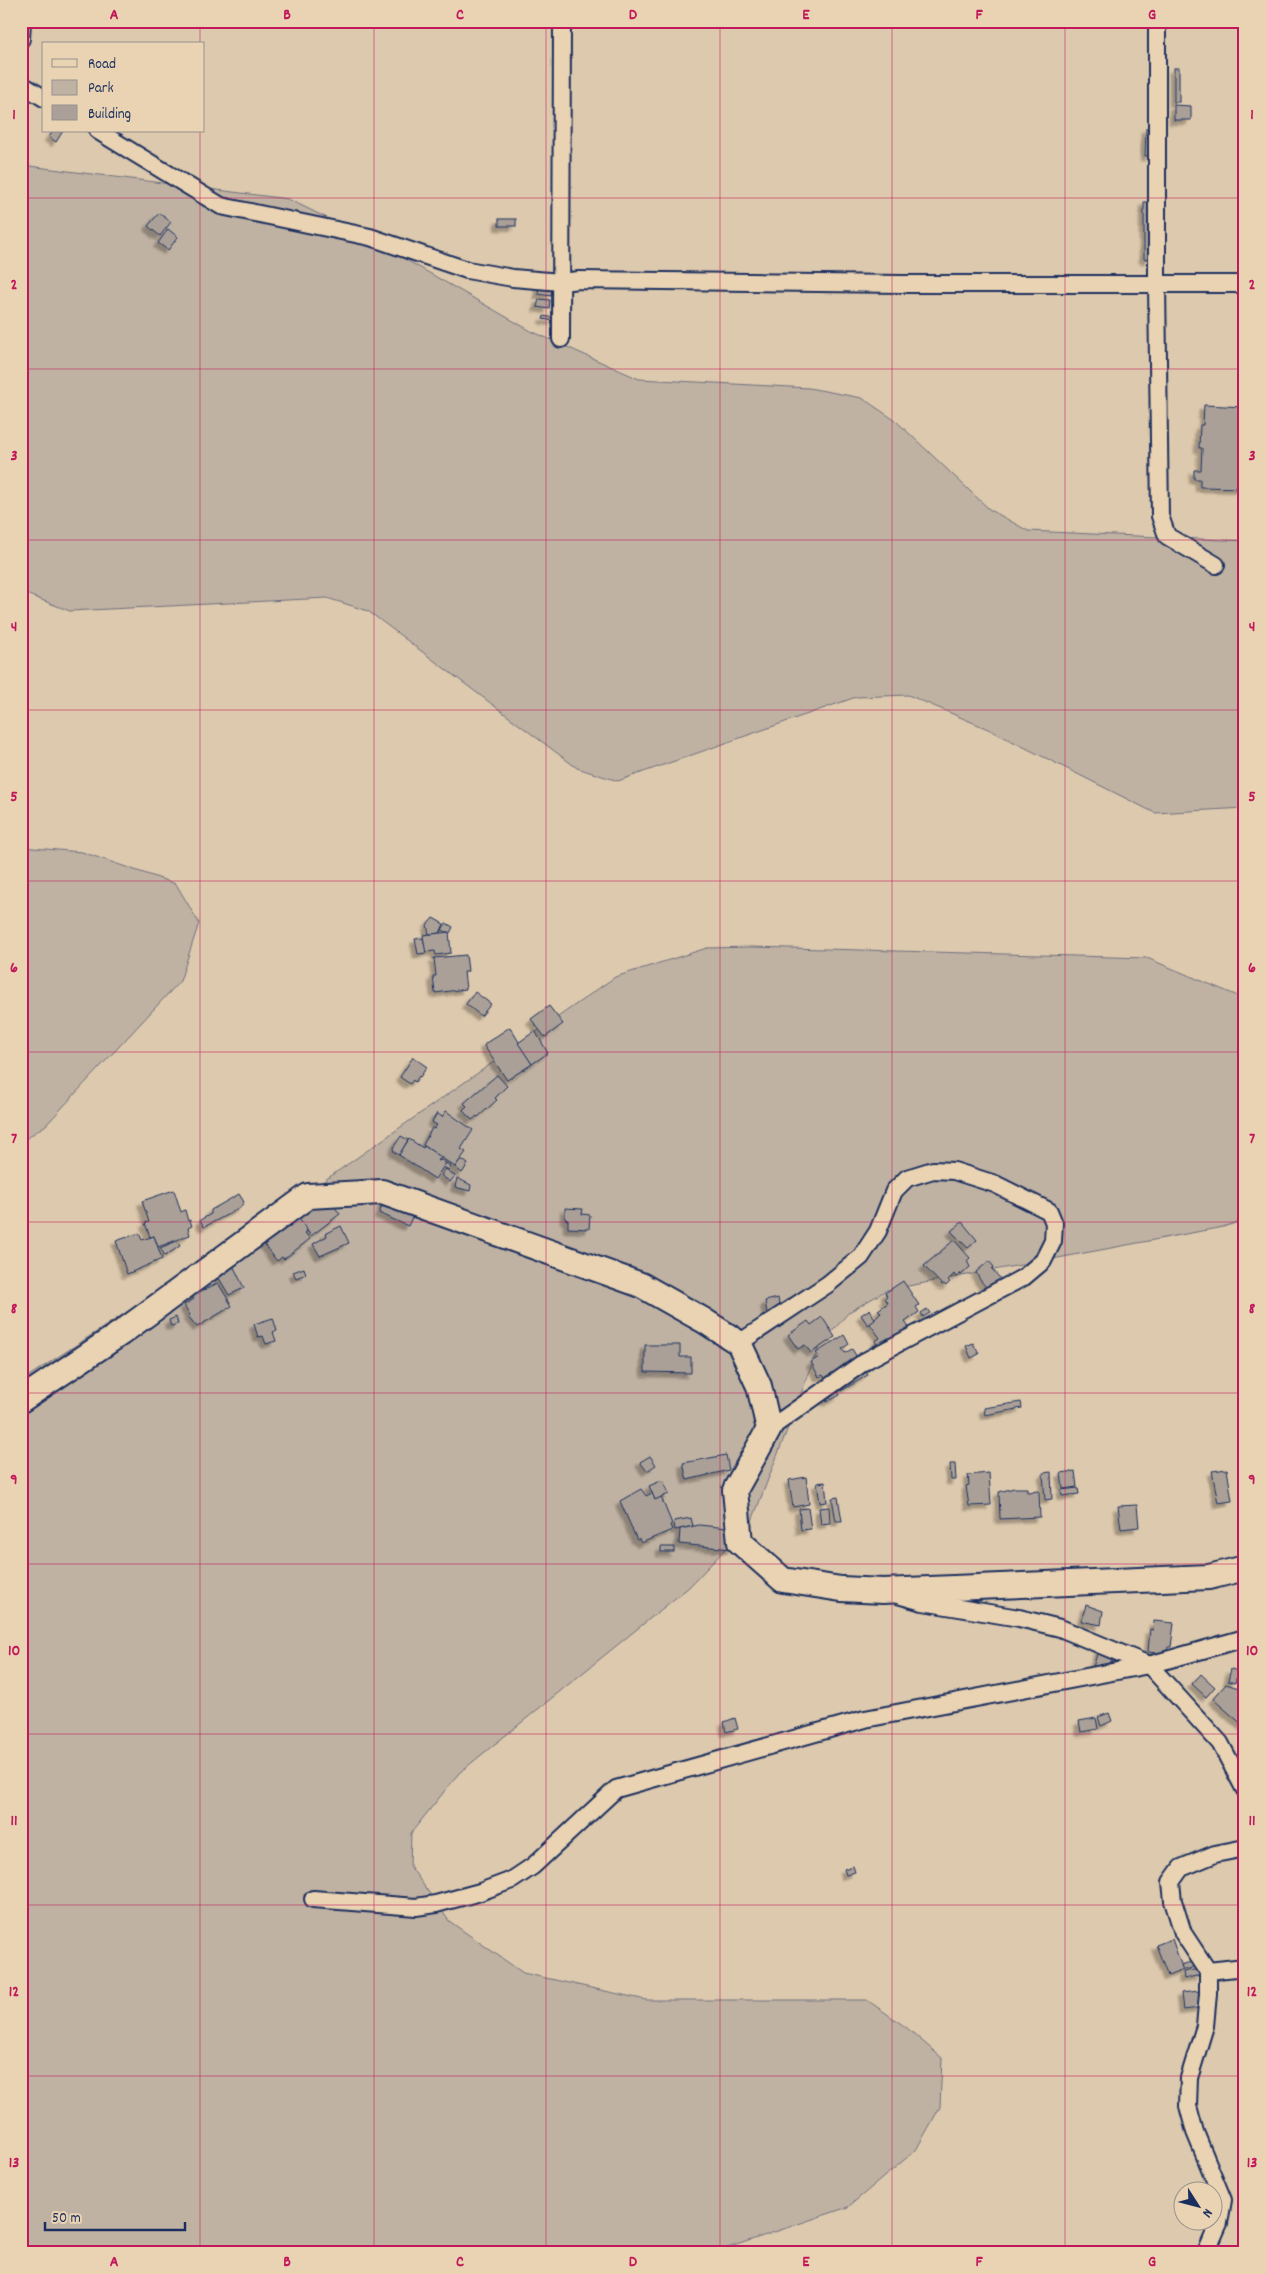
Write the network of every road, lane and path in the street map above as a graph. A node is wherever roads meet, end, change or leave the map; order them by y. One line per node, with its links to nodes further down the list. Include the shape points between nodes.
1 (22, 21): 4 (street)
2 (562, 21): 8 (street)
3 (1157, 21): 9 (street)
4 (21, 39)
5 (21, 84): 6 (street)
6 (42, 97)
7 (100, 132): 8 (street, via 221,206 370,237 467,270)
8 (560, 282): 9 (street); 11 (street)
9 (1157, 284): 10 (street); 12 (street, via 1160,516 1167,536)
10 (1245, 284)
11 (561, 339)
12 (1216, 565)
13 (738, 1343): 14 (street, via 641,1285 382,1192 308,1196 121,1333); 15 (street, via 759,1386); 15 (street, via 828,1284 861,1257 878,1231 894,1191 907,1178 933,1170 954,1170 995,1184 1048,1211 1054,1223 1053,1241 1043,1261 1024,1278 867,1360)
14 (21, 1400)
15 (769, 1429): 17 (street, via 735,1490 740,1542 783,1580 841,1589)
16 (1245, 1568): 17 (street, via 1209,1577)
17 (883, 1591): 19 (street, via 923,1602 1060,1628)
18 (1245, 1638): 19 (street)
19 (1149, 1665): 20 (street, via 1220,1743); 22 (street, via 865,1718 616,1789 533,1866 512,1880 480,1892 416,1907)
20 (1245, 1790)
21 (1245, 1848): 24 (street, via 1215,1854 1181,1868 1171,1882 1173,1902 1183,1933)
22 (313, 1899)
23 (1245, 1967): 24 (street)
24 (1208, 1971): 25 (street, via 1205,2026 1189,2078 1188,2106 1195,2132 1223,2200 1220,2223)
25 (1206, 2253)

